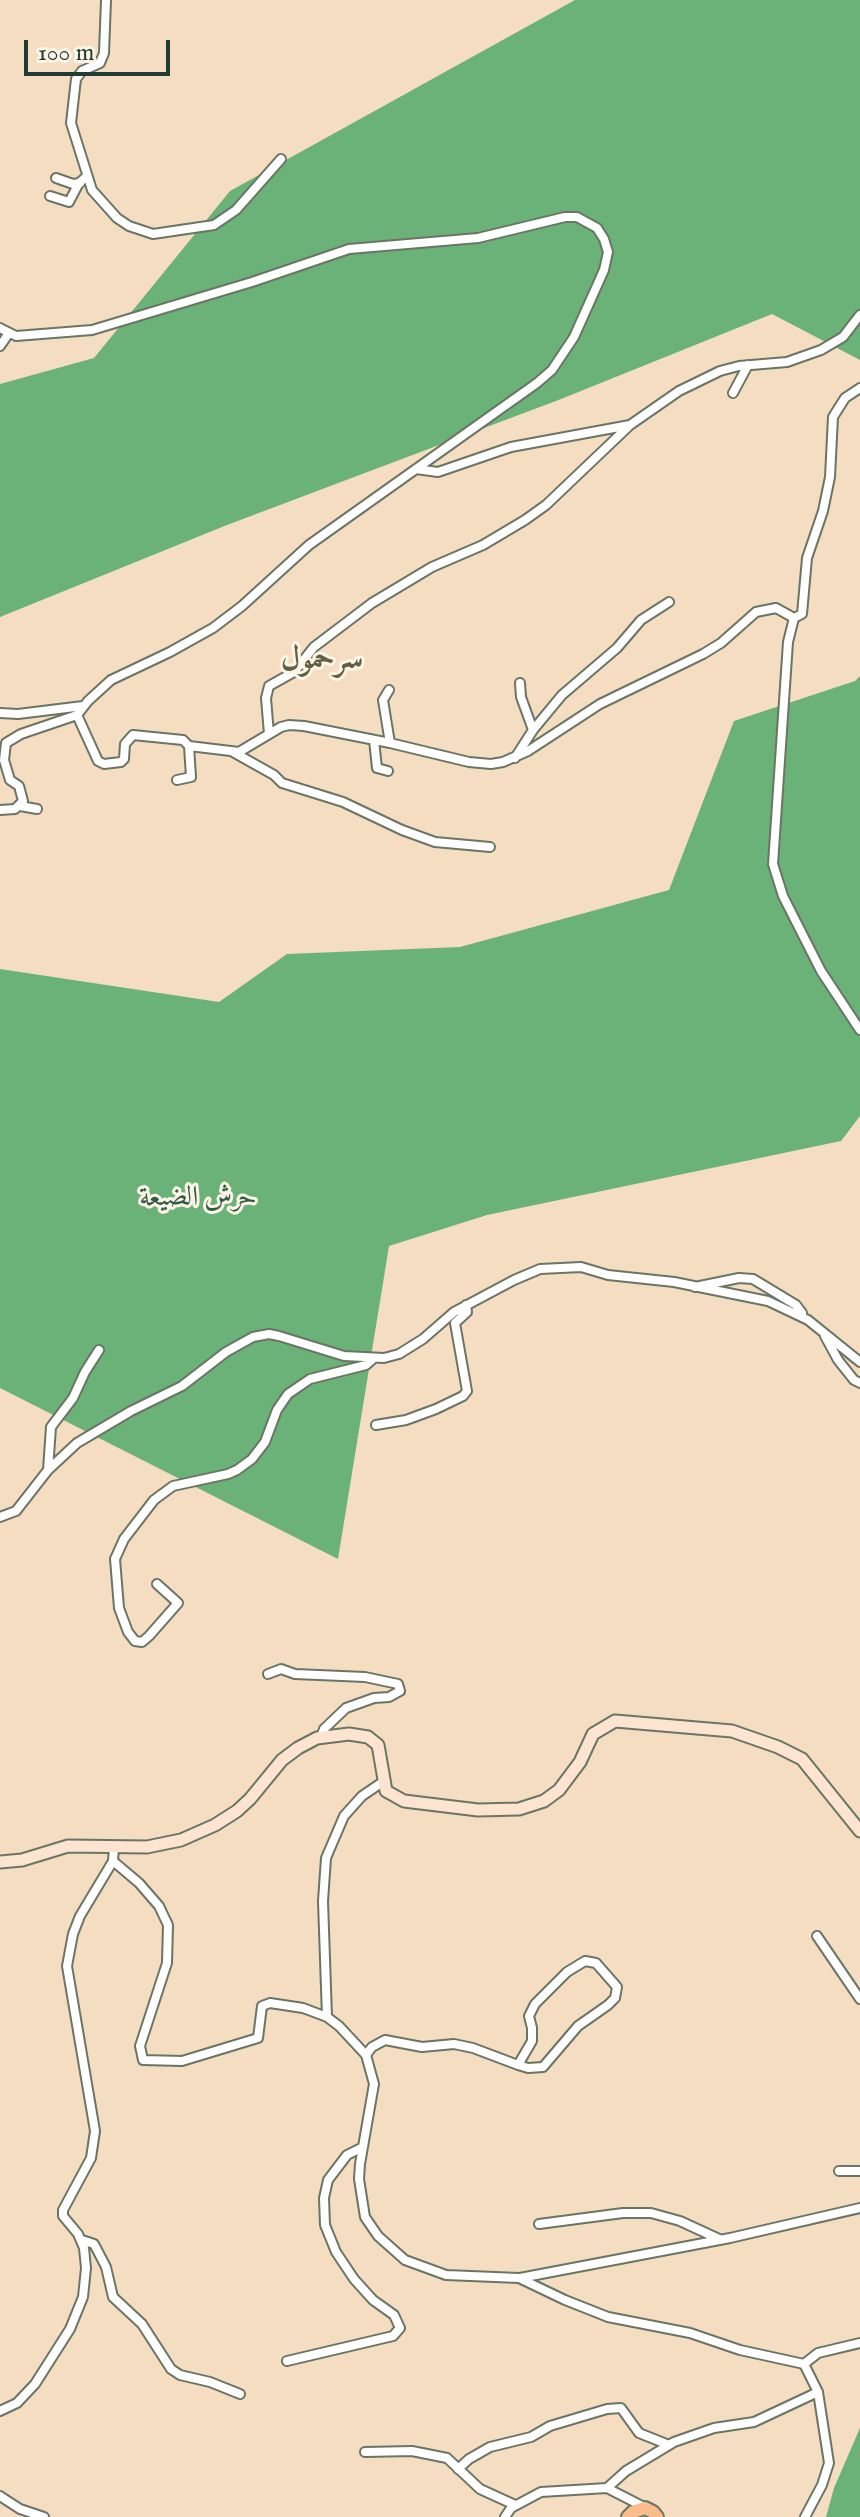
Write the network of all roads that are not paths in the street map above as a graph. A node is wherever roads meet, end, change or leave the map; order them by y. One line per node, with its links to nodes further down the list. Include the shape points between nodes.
1 (106, 0): 4 (street, via 104,53 100,63 76,79 71,103 72,132)
2 (281, 159): 4 (street, via 236,210 214,225 184,231 153,234 129,226)
3 (56, 178): 4 (street)
4 (85, 181): 5 (street, via 69,202)
5 (50, 196)
6 (860, 315): 9 (street, via 843,337 821,350 787,362)
7 (3, 331): 8 (street); 13 (street, via 25,336 117,324 349,249 478,238 565,217 597,228 608,252 604,270 564,355 537,383)
8 (0, 346)
9 (748, 365): 11 (street); 12 (street, via 720,371 679,391)
10 (860, 388): 15 (street, via 845,398 833,417 828,488 807,558 802,614)
11 (733, 393)
12 (630, 425): 13 (street, via 511,447 438,472); 22 (street, via 546,505 509,531 432,567 314,647 294,672 269,686)
13 (416, 469): 18 (street, via 309,545 213,628 111,680)
14 (669, 602): 21 (street, via 641,620 617,648 582,675)
15 (794, 618): 27 (street, via 776,608 756,612 712,648 600,704); 34 (street, via 784,674 773,864 821,971)
16 (520, 683): 21 (street)
17 (389, 690): 24 (street, via 383,700)
18 (83, 706): 19 (street); 20 (street)
19 (0, 713)
20 (77, 715): 25 (street, via 104,764 124,759 125,744 133,735 183,740); 30 (street, via 6,743 4,760 10,780 19,786)
21 (533, 730): 27 (street)
22 (269, 734): 23 (street, via 281,727 304,726); 26 (street)
23 (374, 740): 24 (street); 28 (street, via 377,768)
24 (390, 743): 27 (street, via 469,762)
25 (189, 746): 26 (street); 29 (street, via 191,777)
26 (232, 752): 33 (street, via 282,783 343,802 402,830 435,842)
27 (515, 758)
28 (388, 771)
29 (177, 780)
30 (20, 806): 31 (street); 32 (street)
31 (37, 809)
32 (0, 810)
33 (490, 847)
34 (860, 1030)
35 (692, 1287): 36 (street, via 581,1267 551,1267 525,1274); 37 (street, via 756,1298); 37 (street, via 753,1279 796,1305)
36 (466, 1305): 40 (street, via 399,1354); 43 (street, via 467,1312 455,1323 467,1391 436,1409)
37 (808, 1320): 38 (street)
38 (822, 1331): 41 (street); 42 (street, via 838,1360)
39 (99, 1350): 44 (street, via 51,1427)
40 (374, 1358): 44 (street, via 344,1356 269,1334 253,1337 182,1386 100,1428); 46 (street, via 366,1365 310,1379 288,1394 265,1442 237,1470 161,1493 124,1539 115,1559 119,1608 135,1641 149,1636 178,1603)
41 (860, 1362)
42 (860, 1383)
43 (376, 1425)
44 (48, 1470): 45 (street, via 16,1511)
45 (0, 1517)
46 (157, 1584)
47 (268, 1674): 48 (street, via 281,1669 398,1684 400,1691 389,1697 346,1708)
48 (321, 1737): 49 (street, via 355,1734 374,1740 381,1750); 51 (street, via 286,1756 250,1799 223,1821 167,1844)
49 (384, 1781): 50 (street, via 386,1791 404,1801 519,1809 559,1790 593,1734 607,1723 732,1731 802,1759); 56 (street, via 344,1816 326,1858)
50 (860, 1831)
51 (114, 1847): 52 (street); 53 (street, via 68,1846)
52 (113, 1861): 56 (street, via 159,1906 168,1925 167,1963 140,2046 143,2060 182,2061 258,2038 262,2006 270,2003); 65 (street, via 80,1916 67,1966 95,2131 87,2167 63,2210)
53 (0, 1862)
54 (817, 1936): 55 (street)
55 (860, 1999)
56 (327, 2017): 57 (street)
57 (366, 2055): 58 (street, via 385,2040 422,2047 454,2044); 59 (street, via 374,2090)
58 (518, 2065): 58 (street, via 543,2067 578,2026 615,1998 617,1987 596,1963 585,1961 567,1972 535,2004 529,2016 532,2041)
59 (363, 2147): 66 (street, via 359,2179 365,2217 391,2249 446,2275); 68 (street, via 347,2155 328,2180 325,2225 354,2279 394,2315 400,2328 393,2336)
60 (839, 2171): 61 (street)
61 (860, 2171)
62 (860, 2208): 64 (street)
63 (539, 2224): 64 (street, via 651,2213)
64 (719, 2239): 66 (street)
65 (82, 2240): 71 (street, via 94,2244 113,2297 142,2324 171,2369); 72 (street, via 86,2278 77,2315 35,2384 17,2403)
66 (519, 2278): 69 (street, via 608,2317)
67 (860, 2343): 69 (street, via 818,2353)
68 (287, 2361)
69 (804, 2364): 70 (street)
70 (818, 2392): 73 (street, via 754,2422 714,2428); 83 (street, via 829,2463)
71 (240, 2394)
72 (0, 2411)
73 (669, 2445): 75 (street, via 639,2433 621,2408 607,2409 490,2447); 76 (street)
74 (365, 2452): 75 (street, via 430,2453 447,2458)
75 (458, 2469): 78 (street, via 480,2489)
76 (607, 2488): 78 (street, via 541,2492); 79 (street)
77 (0, 2496): 80 (street)
78 (515, 2505): 81 (street)
79 (655, 2514): 82 (main road, via 645,2508)
80 (44, 2517)
81 (505, 2517)
82 (628, 2517)
83 (805, 2517)

